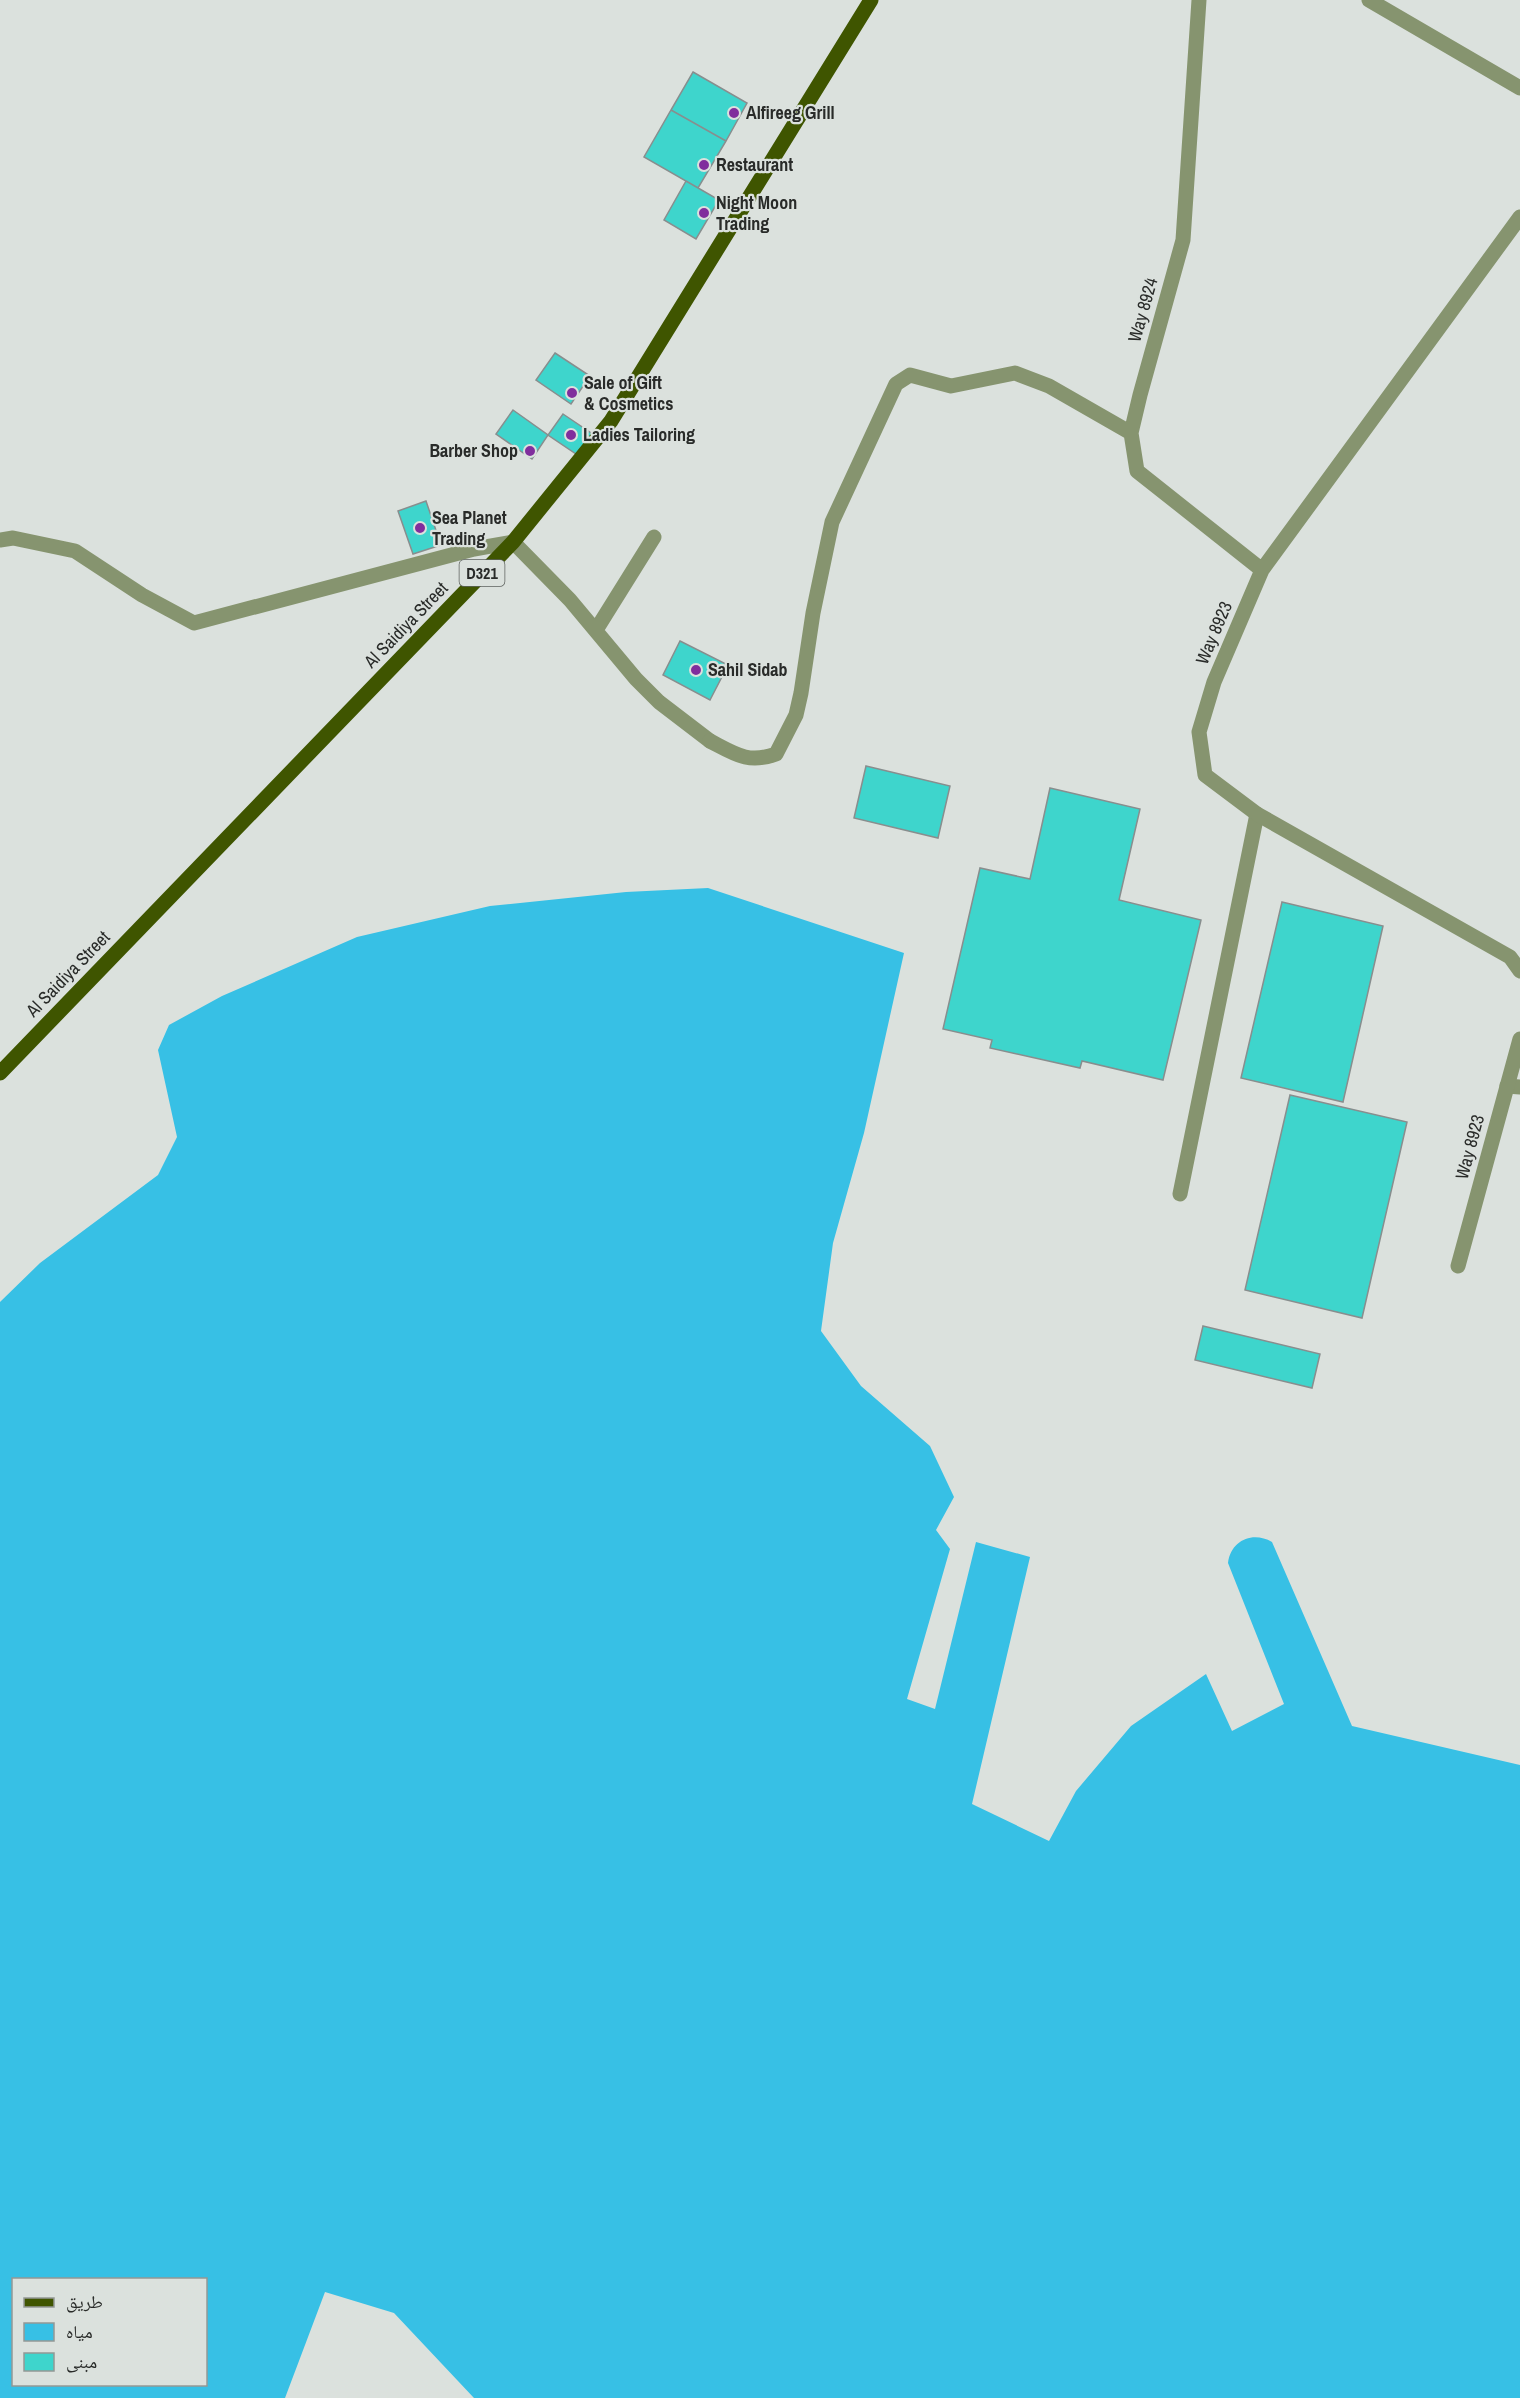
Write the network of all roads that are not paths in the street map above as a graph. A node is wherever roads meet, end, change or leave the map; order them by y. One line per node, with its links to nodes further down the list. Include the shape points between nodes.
1 (871, 0): 9 (main road, Al Saidiya Street / D321, via 611,421)
2 (1199, 0): 6 (street, Way 8924, via 1183,240)
3 (1369, 0): 4 (street)
4 (1520, 88)
5 (1520, 217): 10 (street, Way 8923)
6 (1131, 433): 10 (street, Way 8924, via 1137,471); 11 (street, via 1049,386 1015,373 951,386 910,375 896,384 832,522 796,715 776,754 760,760 741,757 710,741 659,702 615,656)
7 (654, 537): 11 (street)
8 (0, 540): 9 (street, via 13,538 75,551 194,623)
9 (513, 542): 11 (street); 15 (main road, Al Saidiya Street / D321)
10 (1262, 570): 12 (street, Way 8923, via 1214,682 1199,732 1205,775)
11 (597, 630)
12 (1257, 814): 13 (street, Way 8923, via 1510,957); 17 (street)
13 (1520, 971)
14 (1520, 1039): 16 (street, Way 8923)
15 (0, 1073)
16 (1513, 1087): 18 (street, Way 8923)
17 (1180, 1194)
18 (1458, 1266)

